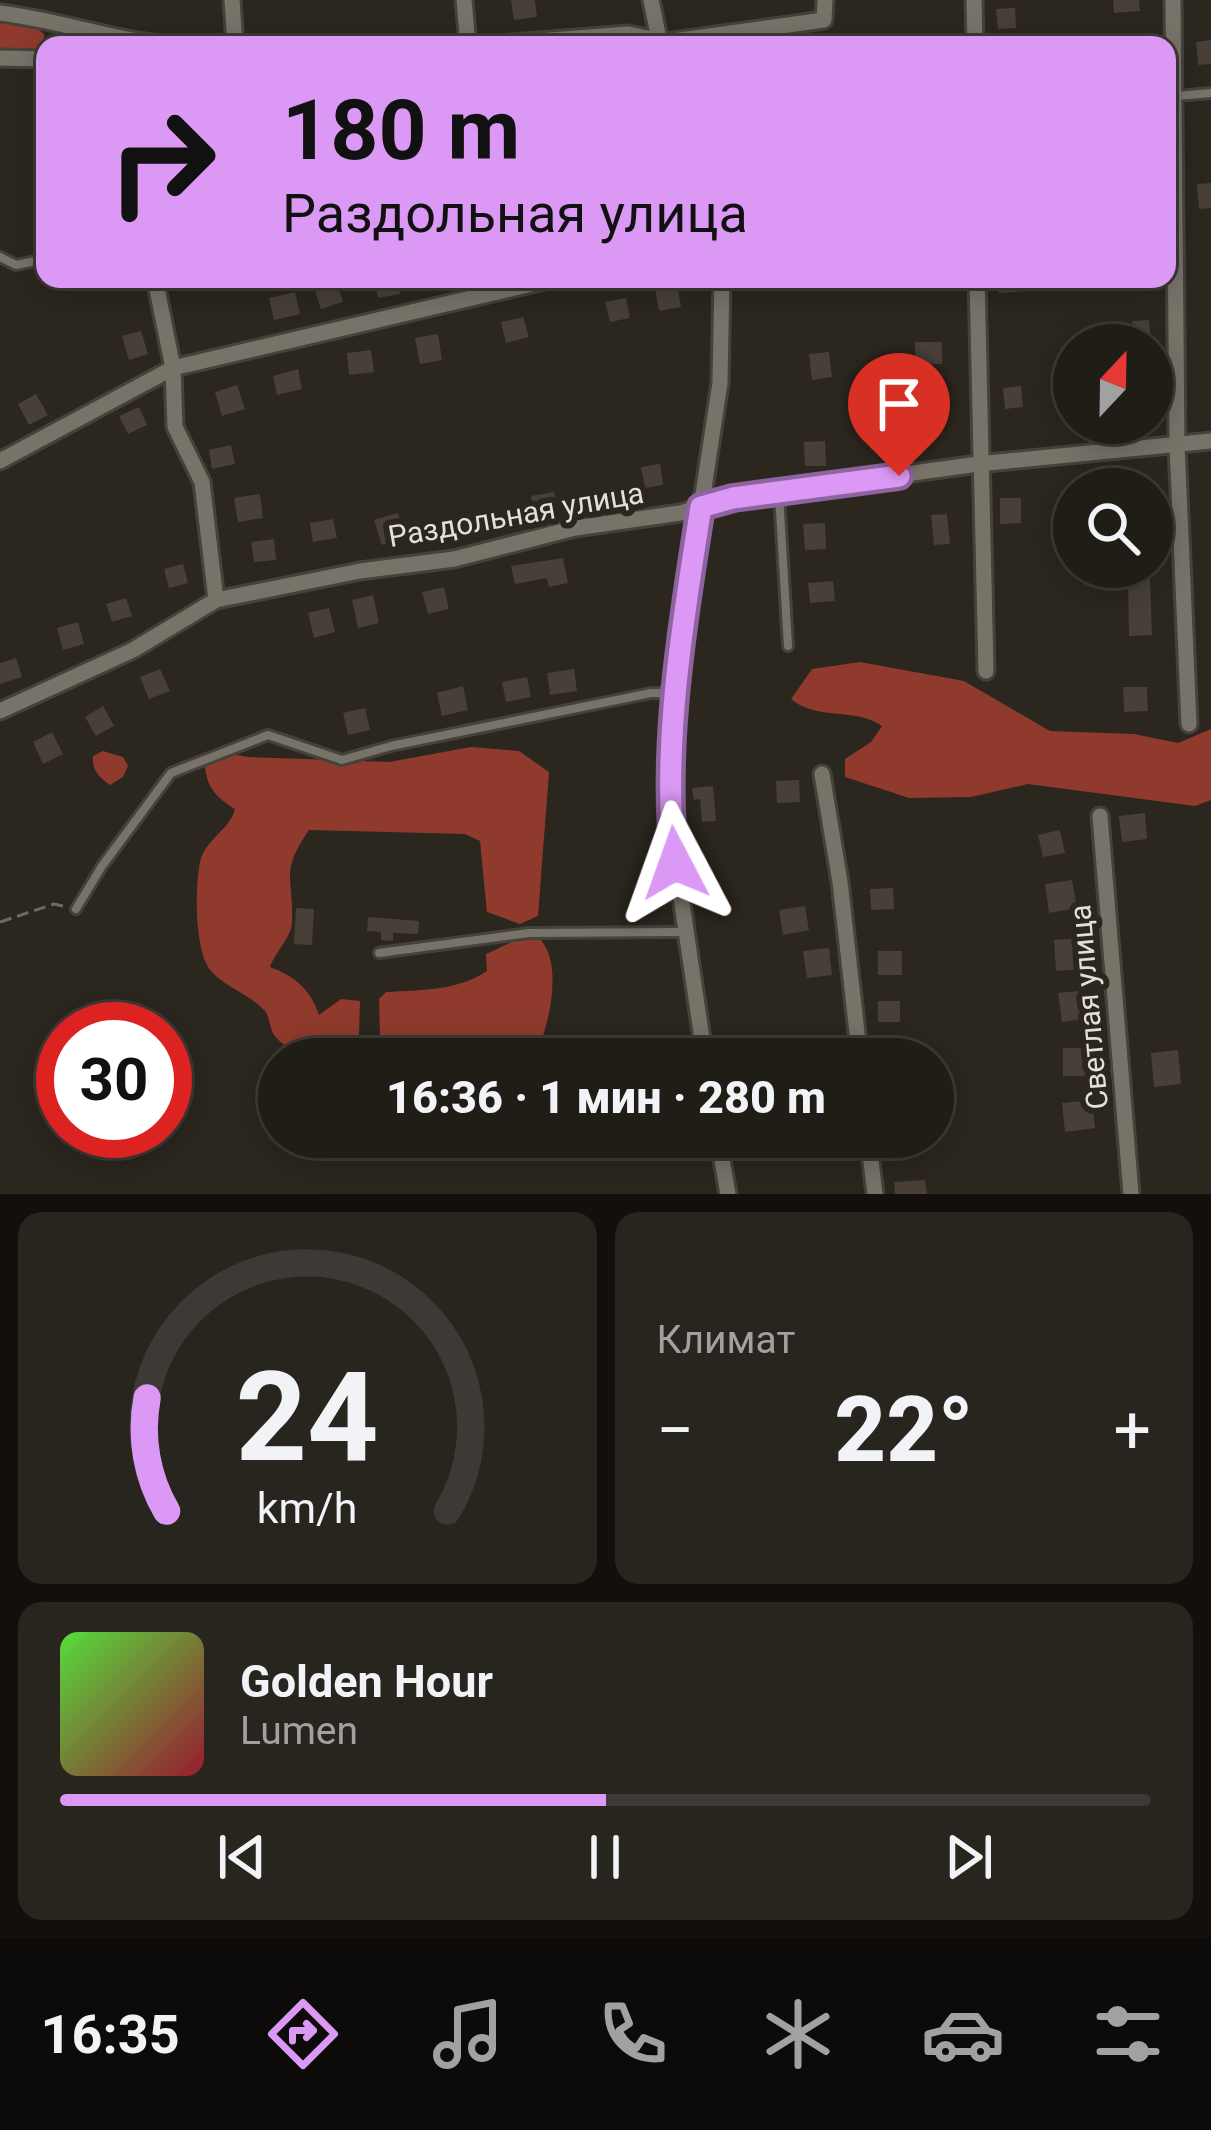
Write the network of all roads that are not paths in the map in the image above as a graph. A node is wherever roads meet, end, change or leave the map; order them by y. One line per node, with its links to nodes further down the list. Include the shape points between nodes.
1 (232, 0): 9 (street)
2 (464, 0): 10 (street)
3 (651, 0): 13 (street)
4 (825, 0): 14 (street, via 824,20)
5 (974, 0): 15 (street)
6 (1173, 0): 16 (street)
7 (0, 13): 8 (street, via 54,19)
8 (98, 36)
9 (235, 36)
10 (467, 36)
11 (603, 36): 12 (street)
12 (637, 36)
13 (662, 36)
14 (708, 36)
15 (974, 36)
16 (1172, 36)
17 (0, 58): 18 (street)
18 (36, 59)
19 (1211, 93): 20 (lane)
20 (1176, 96)
21 (0, 257): 22 (lane, via 16,266)
22 (36, 261)
23 (157, 288): 28 (street)
24 (514, 288): 28 (street)
25 (722, 288): 34 (street, via 720,383)
26 (977, 288): 32 (street)
27 (1174, 288): 30 (street)
28 (172, 368): 31 (street); 35 (street, via 175,427 202,482)
29 (1211, 441): 30 (street, Раздольная улица)
30 (1177, 445): 32 (street, Раздольная улица); 40 (street)
31 (0, 461)
32 (978, 464): 33 (street, Раздольная улица); 37 (street)
33 (779, 493): 34 (street, Раздольная улица); 36 (lane)
34 (701, 507): 35 (street, Раздольная улица); 38 (street)
35 (216, 600): 39 (street, Раздольная улица, via 133,650)
36 (788, 646)
37 (986, 671)
38 (677, 693): 43 (lane, via 342,760 268,735 171,773); 44 (street, via 671,829)
39 (0, 711)
40 (1189, 724)
41 (822, 774): 47 (street)
42 (1100, 816): 52 (street, Светлая улица)
43 (76, 909)
44 (683, 932): 45 (lane, via 529,933); 46 (street)
45 (380, 952)
46 (701, 1038)
47 (858, 1038)
48 (722, 1158): 50 (street)
49 (871, 1158): 51 (street)
50 (728, 1194)
51 (875, 1194)
52 (1131, 1194)

